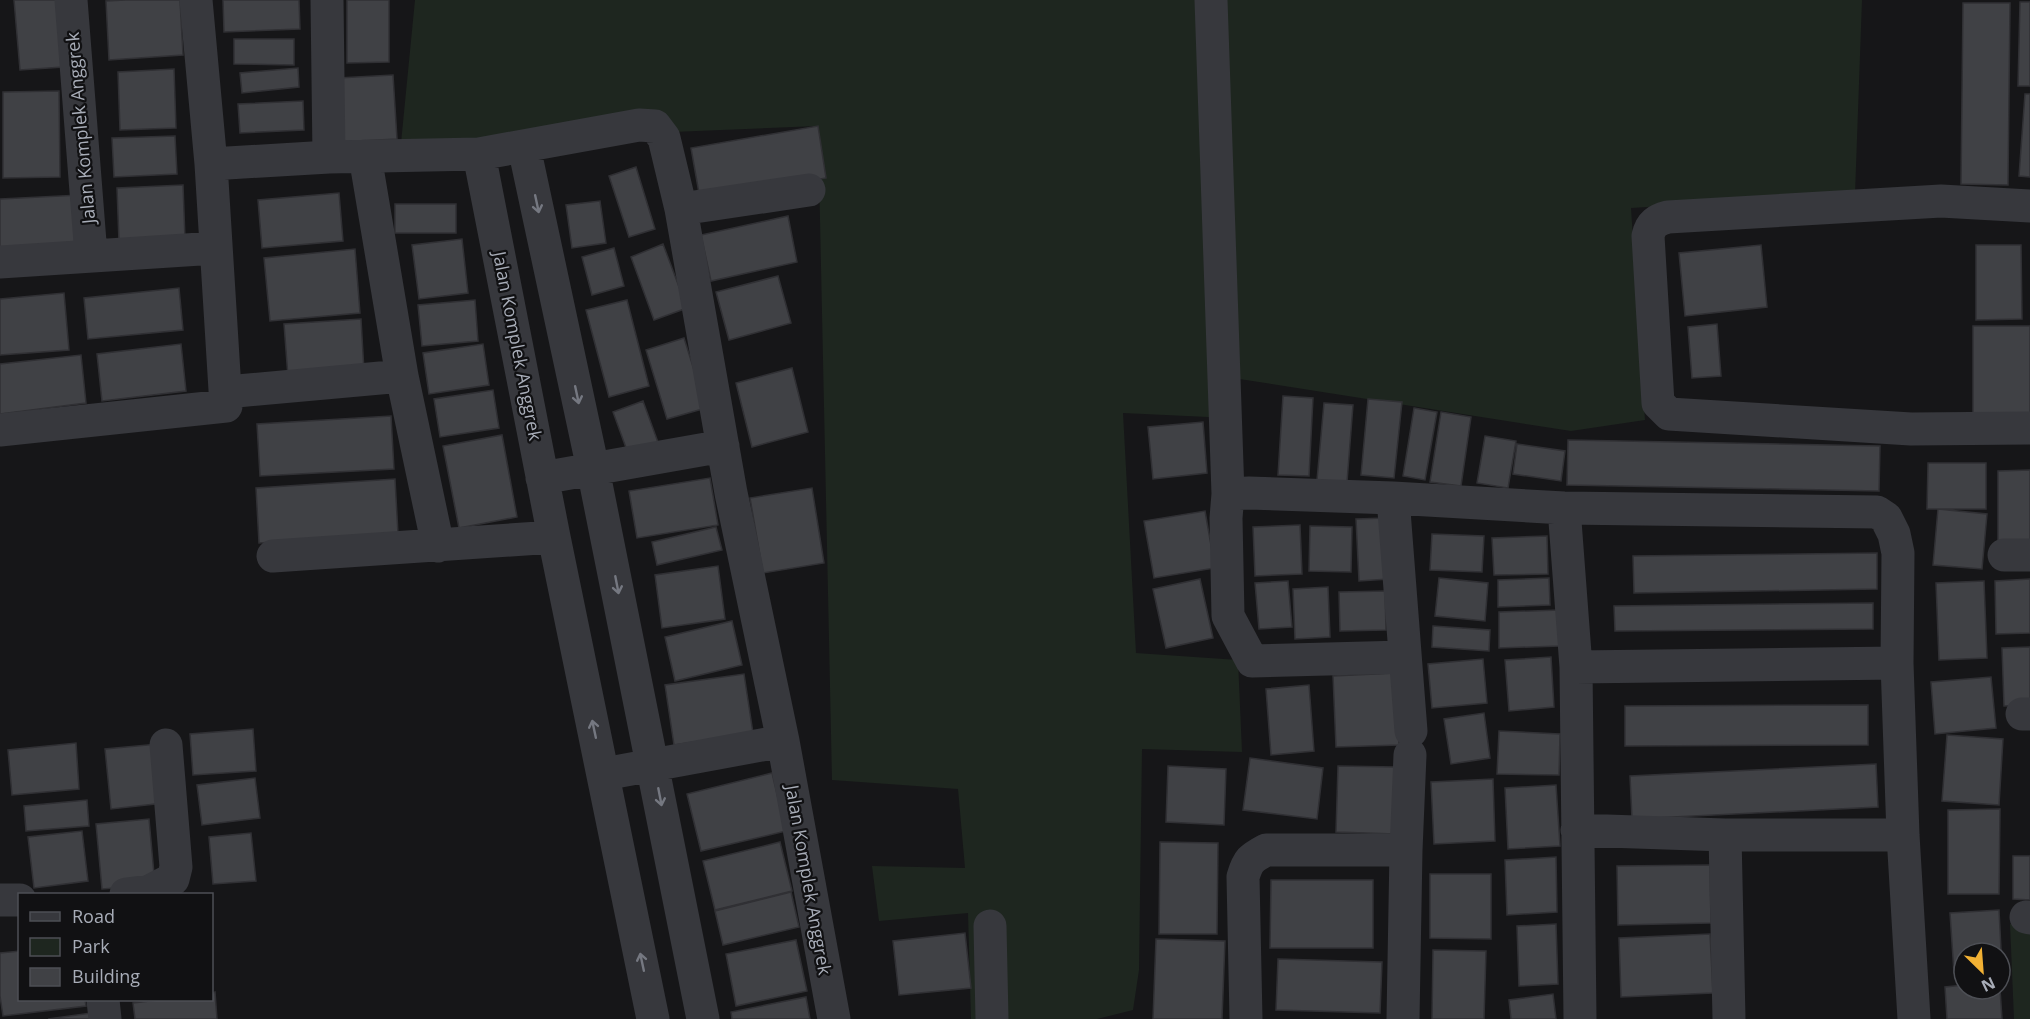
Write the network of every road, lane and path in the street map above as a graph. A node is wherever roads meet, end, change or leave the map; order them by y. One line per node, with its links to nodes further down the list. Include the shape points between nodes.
1 (71, 0): 14 (street, Jalan Komplek Anggrek)
2 (196, 0): 9 (street)
3 (327, 0): 8 (street)
4 (1211, 0): 23 (street)
5 (524, 147): 6 (street, Jalan Komplek Anggrek); 12 (street, Jalan Komplek Anggrek, via 639,125 655,126 664,138); 21 (street, one-way to 21)
6 (479, 154): 7 (street, Jalan Komplek Anggrek); 22 (street, Jalan Komplek Anggrek)
7 (365, 156): 8 (street, Jalan Komplek Anggrek); 16 (street)
8 (330, 157): 9 (street, Jalan Komplek Anggrek)
9 (211, 164): 13 (street)
10 (809, 189): 12 (street)
11 (2030, 206): 18 (street, via 1941,201 1668,217 1653,223 1648,236 1658,403 1669,414 1911,429)
12 (681, 208): 20 (street, Jalan Komplek Anggrek)
13 (216, 248): 14 (street); 17 (street)
14 (91, 255): 15 (street)
15 (0, 262)
16 (402, 376): 17 (street); 27 (street)
17 (226, 392): 19 (street, via 226,405)
18 (2030, 428)
19 (0, 430)
20 (723, 446): 21 (street); 32 (street, Jalan Komplek Anggrek)
21 (593, 469): 22 (street); 34 (street, one-way to 34)
22 (543, 478): 26 (street, Jalan Komplek Anggrek)
23 (1228, 494): 24 (street); 29 (street, via 1228,616 1252,662)
24 (1393, 498): 25 (street); 29 (street)
25 (1564, 508): 30 (street, via 1877,512 1886,518 1898,553); 31 (street)
26 (554, 537): 27 (street); 35 (street, Jalan Komplek Anggrek, one-way to 26)
27 (438, 546): 28 (street)
28 (273, 556)
29 (1404, 657): 39 (street, via 1410,743)
30 (1897, 663): 31 (street); 38 (street)
31 (1576, 667): 36 (street)
32 (783, 741): 34 (street); 48 (street, Jalan Komplek Anggrek)
33 (165, 745): 40 (street, via 176,867 173,879 150,891)
34 (653, 765): 35 (street); 47 (street, one-way to 47)
35 (603, 774): 46 (street, Jalan Komplek Anggrek, one-way to 35)
36 (1577, 830): 37 (street); 52 (street)
37 (1725, 835): 38 (street); 53 (street)
38 (1903, 835): 54 (street)
39 (1406, 850): 50 (street, via 1266,850 1252,857 1243,877); 51 (street)
40 (134, 893)
41 (0, 900): 42 (street)
42 (18, 900)
43 (990, 926): 49 (street)
44 (103, 1001): 45 (street)
45 (105, 1019)
46 (653, 1019)
47 (703, 1019)
48 (834, 1019)
49 (992, 1019)
50 (1246, 1019)
51 (1403, 1019)
52 (1580, 1019)
53 (1729, 1019)
54 (1914, 1019)

